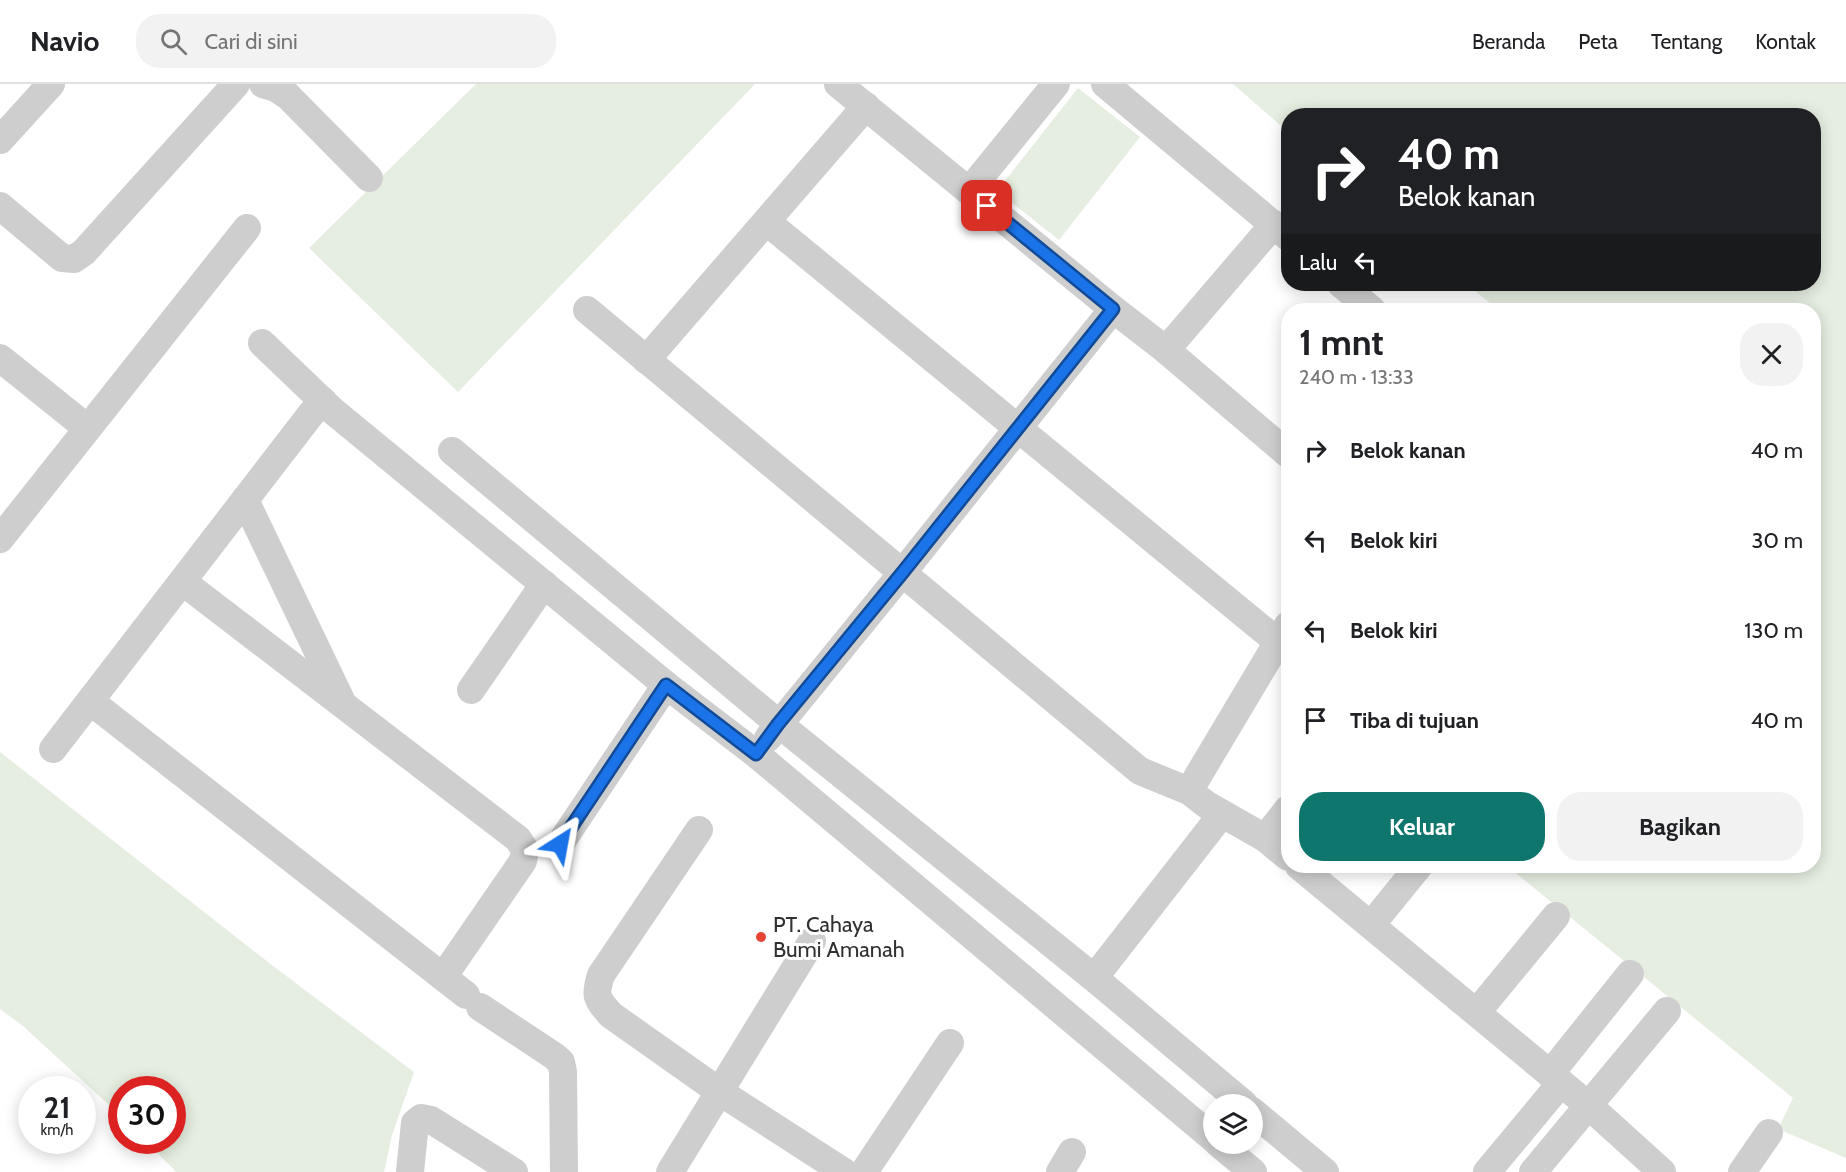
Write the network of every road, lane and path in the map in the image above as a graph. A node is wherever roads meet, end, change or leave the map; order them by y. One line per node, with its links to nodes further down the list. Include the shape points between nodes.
1 (51, 84): 8 (street)
2 (236, 84): 11 (street, via 74,259 62,258)
3 (263, 84): 9 (street, via 288,96)
4 (838, 84): 7 (street)
5 (1056, 84): 10 (street)
6 (1105, 84): 14 (street)
7 (866, 106): 10 (street); 12 (street)
8 (0, 140)
9 (369, 178)
10 (969, 191): 17 (street)
11 (0, 206)
12 (767, 222): 22 (street); 25 (street)
13 (247, 228): 24 (street)
14 (1281, 231): 20 (street)
15 (1349, 291): 16 (street)
16 (1364, 303)
17 (1113, 309): 20 (street); 25 (street)
18 (587, 310): 22 (street)
19 (262, 343): 23 (street)
20 (1166, 350): 26 (street)
21 (0, 358): 24 (street)
22 (646, 360): 30 (street)
23 (323, 402): 28 (street); 32 (street)
24 (87, 428): 29 (street)
25 (1018, 428): 30 (street); 33 (street)
26 (1281, 448)
27 (452, 452): 39 (street)
28 (245, 500): 31 (street); 38 (street)
29 (4, 524)
30 (903, 572): 39 (street); 42 (street, via 1140,771)
31 (183, 582): 37 (street); 38 (street)
32 (544, 584): 35 (street); 36 (street)
33 (1281, 632)
34 (1281, 637): 42 (street)
35 (666, 685): 41 (street); 47 (street)
36 (471, 690)
37 (90, 701): 40 (street); 55 (street)
38 (343, 705): 55 (street, via 518,839 525,850 523,861)
39 (778, 724): 41 (street); 56 (street)
40 (52, 748)
41 (756, 754): 65 (street)
42 (1189, 790): 43 (street)
43 (1222, 814): 46 (street); 56 (street)
44 (1281, 818): 46 (street)
45 (699, 831): 61 (street, via 601,975 596,992 598,1001 611,1015)
46 (1265, 838): 48 (street)
47 (560, 844)
48 (1281, 851)
49 (1308, 873): 52 (street)
50 (1413, 873): 52 (street)
51 (1556, 916): 58 (street)
52 (1371, 925): 58 (street)
53 (812, 941): 61 (street)
54 (1630, 974): 60 (street)
55 (443, 977): 70 (street, via 561,1062)
56 (1094, 978): 62 (street)
57 (1666, 1011): 63 (street)
58 (1477, 1012): 60 (street)
59 (950, 1043): 73 (street)
60 (1556, 1078): 63 (street); 76 (street)
61 (720, 1092): 71 (street); 72 (street)
62 (1232, 1094)
63 (1589, 1106): 77 (street); 78 (street)
64 (1263, 1120): 75 (street)
65 (1203, 1130)
66 (1769, 1133): 79 (street)
67 (1231, 1154): 74 (street)
68 (410, 1172): 69 (street, via 415,1123 421,1118 431,1120)
69 (514, 1172)
70 (564, 1172)
71 (670, 1172)
72 (844, 1172)
73 (864, 1172)
74 (1253, 1172)
75 (1325, 1172)
76 (1487, 1172)
77 (1533, 1172)
78 (1662, 1172)
79 (1742, 1172)

